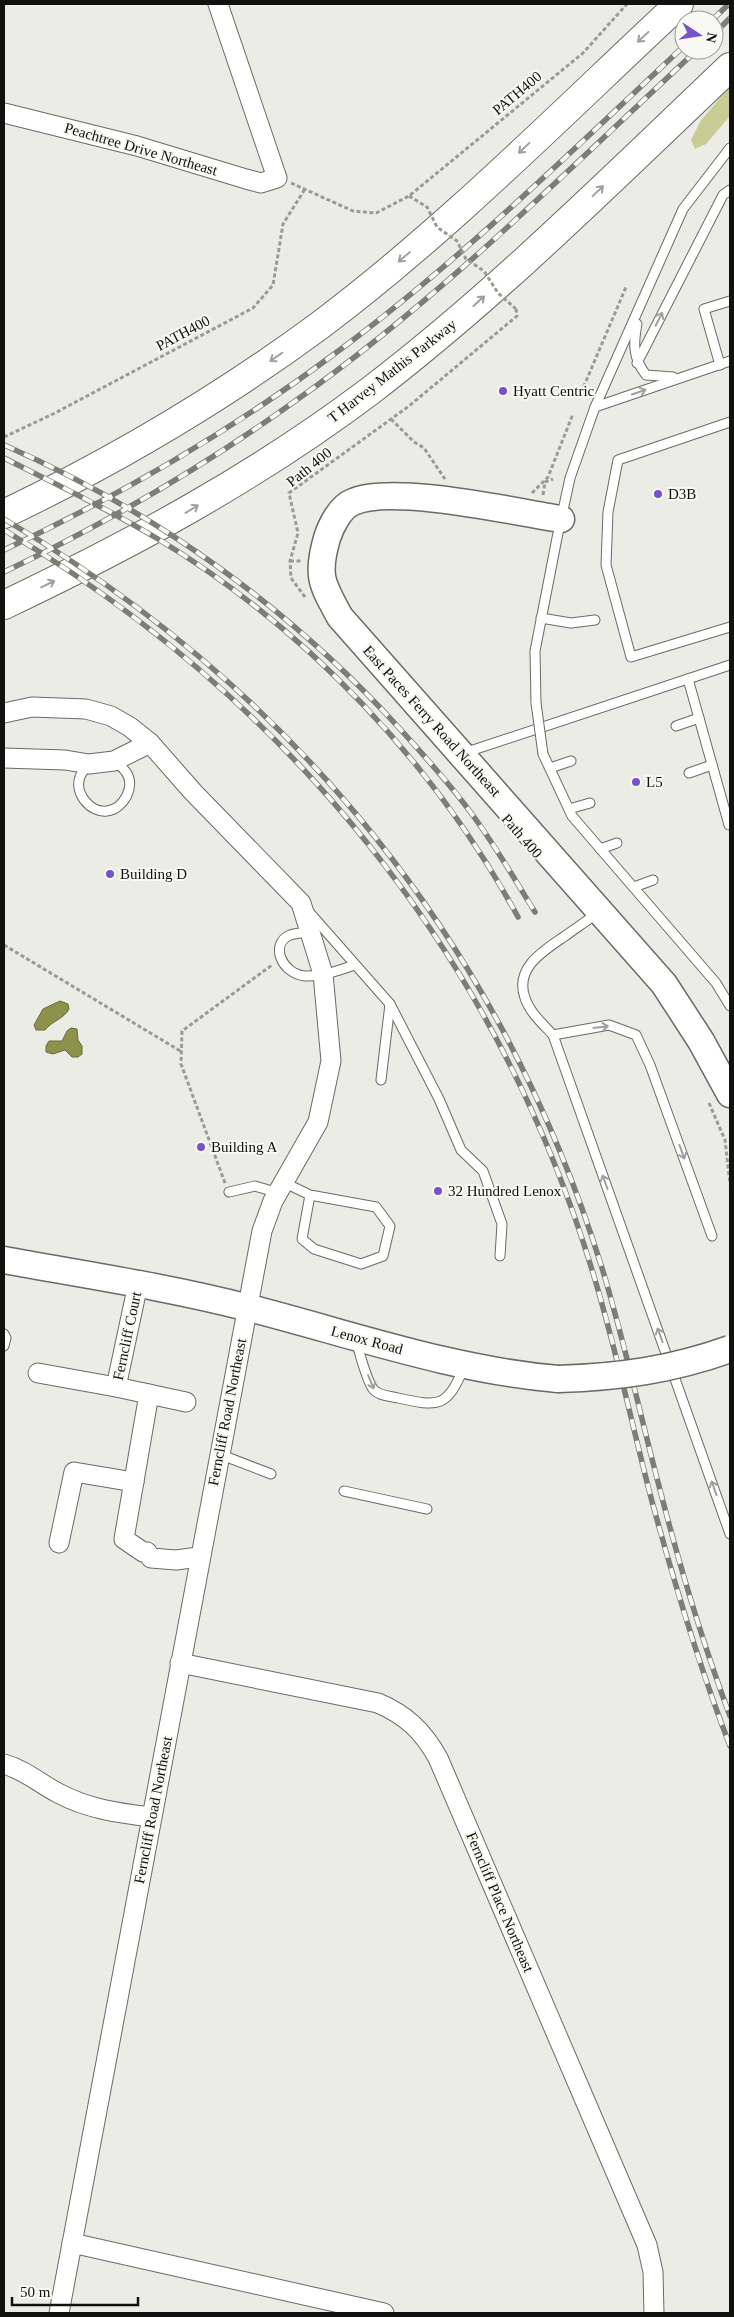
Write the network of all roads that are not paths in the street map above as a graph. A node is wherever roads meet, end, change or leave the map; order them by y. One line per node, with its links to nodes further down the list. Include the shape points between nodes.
1 (218, 4): 4 (street, Peachtree Drive Northeast, via 277,178 261,183 137,146)
2 (679, 4): 15 (highway, one-way to 15, via 445,221 320,325 174,424 125,453)
3 (730, 67): 17 (highway, T Harvey Mathis Parkway, one-way to 3, via 165,525 268,462 370,391 514,270)
4 (4, 113)
5 (730, 148): 8 (lane, via 683,209)
6 (730, 190): 10 (lane, one-way to 6, via 719,204)
7 (730, 301): 11 (lane, via 704,309)
8 (639, 311): 10 (lane, via 634,342); 13 (lane)
9 (730, 361): 11 (lane)
10 (637, 363): 12 (lane, via 646,375)
11 (720, 365): 12 (lane)
12 (683, 377): 13 (lane, one-way to 12)
13 (595, 407): 16 (lane, via 570,478)
14 (730, 422): 20 (lane, via 618,460 608,512 606,565 631,657)
15 (4, 514)
16 (561, 519): 18 (lane); 27 (street, East Paces Ferry Road Northeast, via 384,495 353,502 343,509 329,530 320,563 324,587 340,617)
17 (4, 605)
18 (542, 618): 19 (lane, via 571,623); 33 (lane, bridge, via 535,650 536,702 543,754)
19 (595, 620)
20 (730, 627)
21 (730, 665): 22 (lane)
22 (688, 679): 24 (lane); 27 (lane)
23 (4, 714): 26 (street, via 32,707 86,709 111,716)
24 (699, 718): 25 (lane); 32 (lane)
25 (676, 726)
26 (150, 742): 29 (street); 42 (street, via 193,792)
27 (461, 754): 43 (street, East Paces Ferry Road Northeast)
28 (4, 758): 31 (street)
29 (114, 761): 31 (street); 31 (lane, via 127,772 130,789 122,804 107,811 91,808 80,795 79,778)
30 (571, 761): 33 (lane)
31 (89, 764)
32 (712, 765): 34 (lane); 37 (lane)
33 (550, 768): 36 (lane)
34 (689, 773)
35 (590, 803): 36 (lane)
36 (569, 810): 39 (lane)
37 (729, 825)
38 (618, 844): 39 (lane)
39 (600, 849): 41 (lane)
40 (653, 880): 41 (lane)
41 (634, 887): 48 (lane, via 716,983)
42 (301, 903): 44 (street, Ferncliff Road Northeast); 45 (lane)
43 (600, 912): 49 (lane, via 548,946 528,965 524,997); 51 (street, East Paces Ferry Road Northeast, via 664,984 701,1041)
44 (309, 932): 46 (street, Ferncliff Road Northeast); 46 (lane, via 290,935 284,940 280,959 290,971 304,976)
45 (355, 965): 46 (lane); 47 (lane)
46 (323, 974): 52 (street, Ferncliff Road Northeast, via 331,1061 318,1122)
47 (390, 1004): 50 (lane); 56 (lane, via 462,1150 483,1171 502,1224)
48 (730, 1006)
49 (553, 1035): 55 (lane, one-way to 55, via 609,1025 636,1035); 74 (lane, one-way to 49)
50 (380, 1080)
51 (718, 1095)
52 (282, 1188): 53 (lane, via 255,1186); 54 (lane); 59 (street, Ferncliff Road Northeast, via 262,1230)
53 (229, 1192)
54 (310, 1196): 54 (lane, via 376,1207 390,1226 383,1256 361,1264 314,1249 302,1239)
55 (712, 1236)
56 (500, 1256)
57 (4, 1260): 58 (street, Lenox Road)
58 (138, 1284): 59 (street, Lenox Road); 66 (street, Ferncliff Court)
59 (246, 1307): 61 (street, Lenox Road); 69 (street, Ferncliff Road Northeast)
60 (4, 1334): 62 (lane)
61 (354, 1336): 64 (street, Lenox Road); 64 (lane, one-way to 64, via 373,1388 379,1394 429,1405 445,1399 454,1390)
62 (4, 1346)
63 (730, 1349): 64 (street, Lenox Road, bridge, via 668,1368 613,1377 558,1379)
64 (464, 1366)
65 (38, 1373): 66 (street, Ferncliff Court)
66 (116, 1388): 67 (street, Ferncliff Court)
67 (149, 1394): 68 (street, Ferncliff Court); 71 (street)
68 (186, 1402)
69 (219, 1454): 70 (lane); 76 (street, Ferncliff Road Northeast)
70 (271, 1474)
71 (134, 1482): 75 (street, via 74,1472); 76 (street, via 124,1539 143,1552 153,1548)
72 (344, 1491): 73 (lane)
73 (427, 1509)
74 (730, 1534)
75 (59, 1543)
76 (200, 1551): 77 (street, Ferncliff Road Northeast)
77 (180, 1663): 79 (street, Ferncliff Road Northeast); 83 (street, Ferncliff Place Northeast, via 378,1703 407,1718 420,1730 438,1758 647,2245 653,2272)
78 (4, 1764): 79 (street, via 20,1769 85,1806)
79 (151, 1817): 80 (street, Ferncliff Road Northeast)
80 (72, 2243): 81 (street, Ferncliff Road Northeast); 82 (street)
81 (59, 2313)
82 (384, 2313)
83 (654, 2313)

